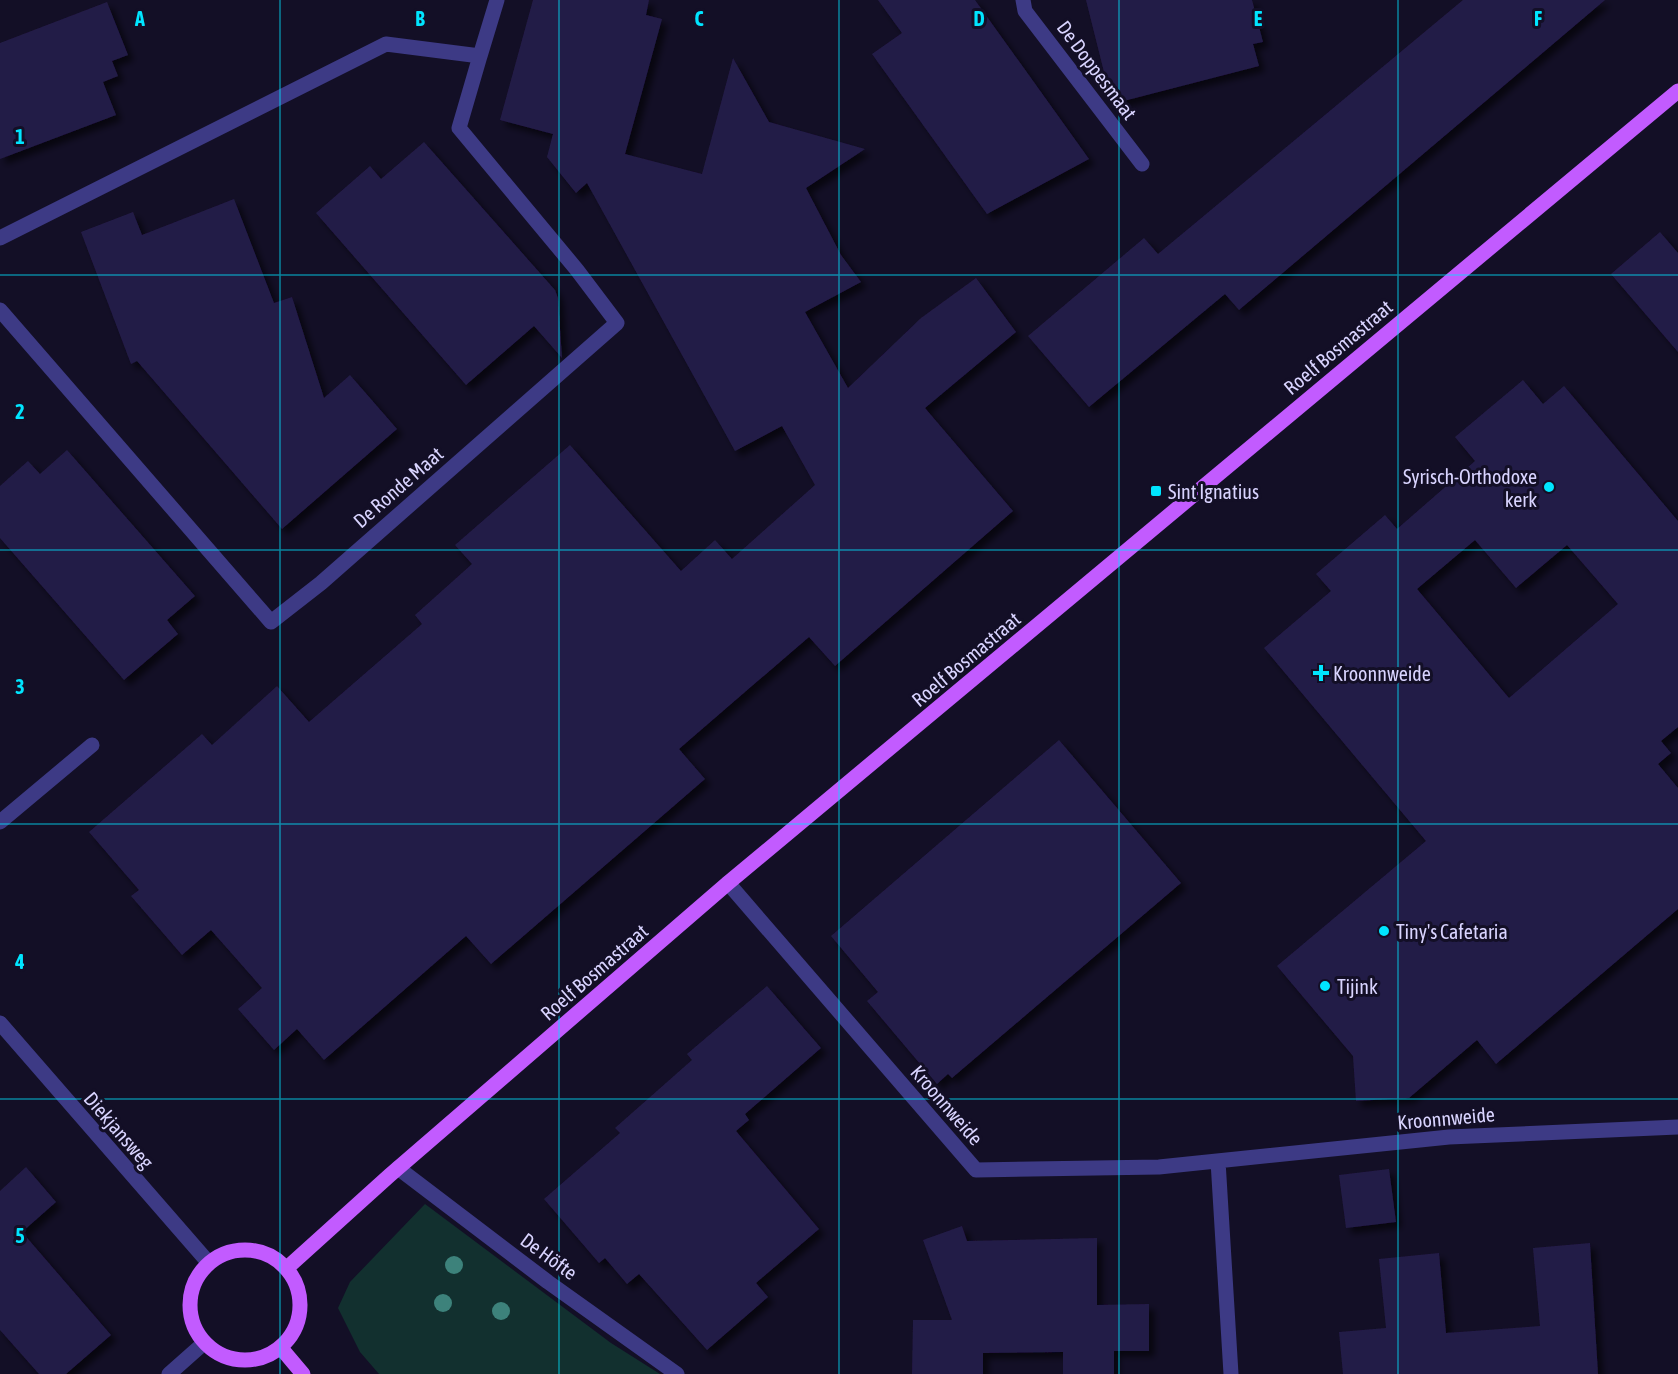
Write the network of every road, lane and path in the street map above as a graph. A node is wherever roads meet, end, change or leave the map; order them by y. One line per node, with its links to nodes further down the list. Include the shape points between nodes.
1 (496, 0): 3 (street, De Ronde Maat)
2 (1023, 0): 5 (street, De Doppesmaat, via 1025,11)
3 (480, 56): 6 (street, via 386,44); 7 (street, De Ronde Maat, via 459,128 617,323 272,622)
4 (1678, 91): 10 (main road, Roelf Bosmastraat)
5 (1142, 164)
6 (0, 238)
7 (0, 310)
8 (92, 745): 9 (street)
9 (0, 822)
10 (728, 883): 13 (street, Kroonnweide, via 976,1170 1159,1167); 14 (main road, Roelf Bosmastraat)
11 (0, 1023): 15 (street, Diekjansweg)
12 (1678, 1127): 13 (street, Kroonnweide, via 1449,1137)
13 (1218, 1161): 22 (street)
14 (398, 1168): 16 (main road, Roelf Bosmastraat); 21 (street, De Höfte)
15 (208, 1262): 16 (main road, via 231,1250 261,1251); 17 (main road, via 191,1290 191,1318)
16 (288, 1267): 18 (main road, via 301,1294 298,1324)
17 (204, 1343): 18 (main road, via 227,1358 255,1360); 19 (street)
18 (281, 1348): 20 (main road)
19 (169, 1374)
20 (303, 1374)
21 (677, 1374)
22 (1231, 1374)

